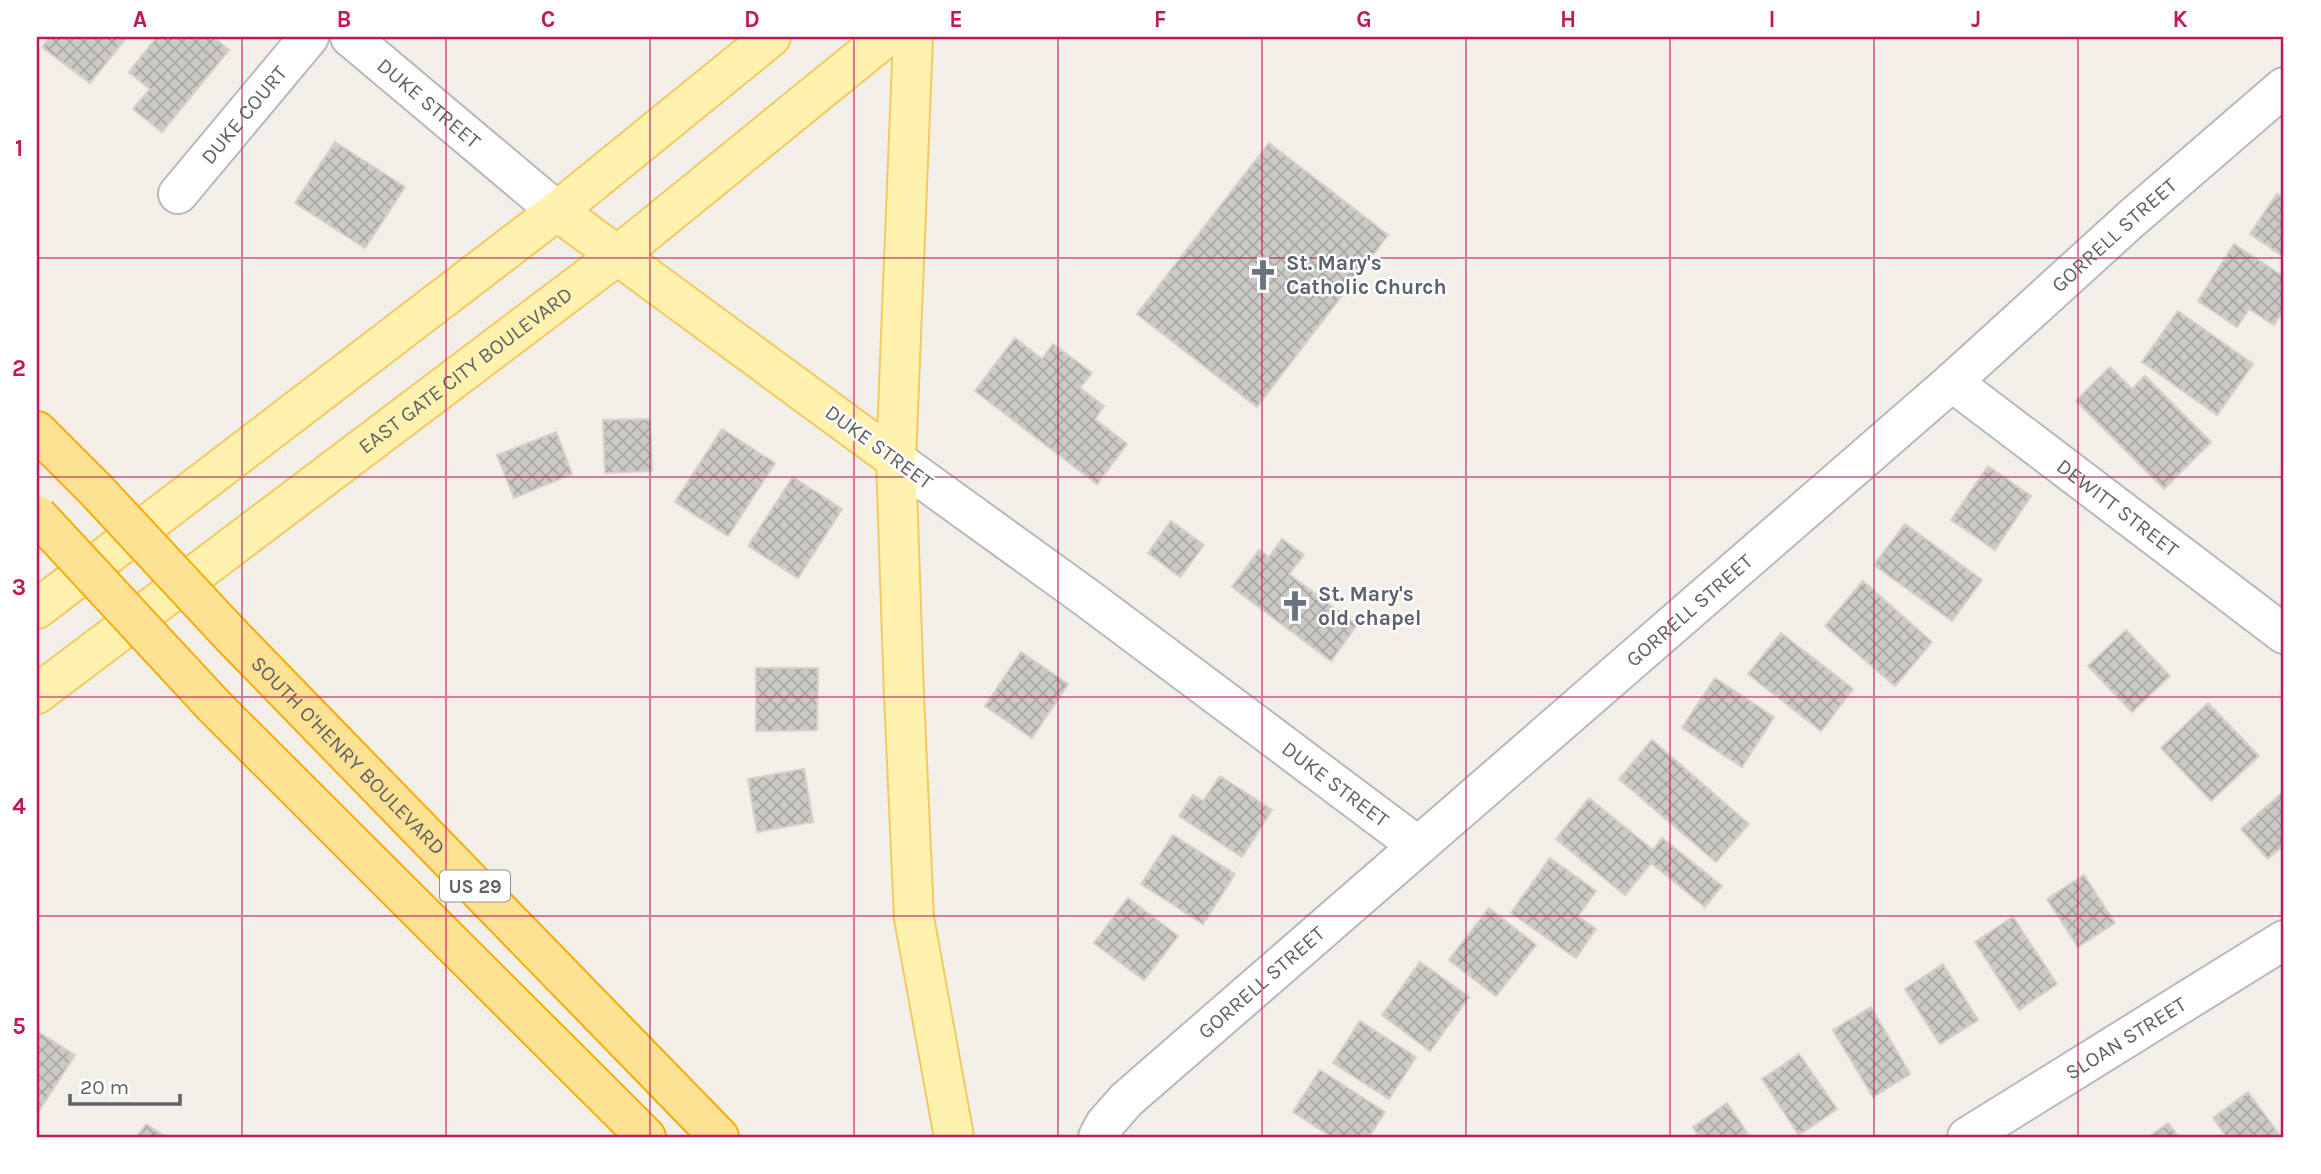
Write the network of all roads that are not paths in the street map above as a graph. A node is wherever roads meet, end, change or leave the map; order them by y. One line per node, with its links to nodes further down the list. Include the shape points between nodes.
1 (309, 37): 7 (street, DUKE COURT)
2 (350, 37): 8 (street, DUKE STREET)
3 (771, 37): 8 (main road)
4 (886, 37): 9 (main road, EAST GATE CITY BOULEVARD)
5 (913, 37): 12 (main road)
6 (2284, 87): 10 (street, GORRELL STREET)
7 (178, 194)
8 (557, 211): 9 (main road, DUKE STREET); 14 (main road)
9 (618, 256): 12 (main road, DUKE STREET); 16 (main road, EAST GATE CITY BOULEVARD)
10 (1952, 382): 15 (street, DEWITT STREET); 17 (street, GORRELL STREET)
11 (37, 431): 20 (highway, SOUTH O'HENRY BOULEVARD / US 29, bridge)
12 (896, 460): 17 (street, DUKE STREET); 21 (main road, via 914,918)
13 (37, 515): 19 (highway, US 29, bridge, via 215,707)
14 (37, 609)
15 (2284, 634)
16 (37, 694)
17 (1418, 846): 22 (street, GORRELL STREET, via 1126,1100)
18 (2284, 940): 23 (street, SLOAN STREET)
19 (646, 1137)
20 (719, 1137)
21 (954, 1137)
22 (1098, 1137)
23 (1967, 1137)

